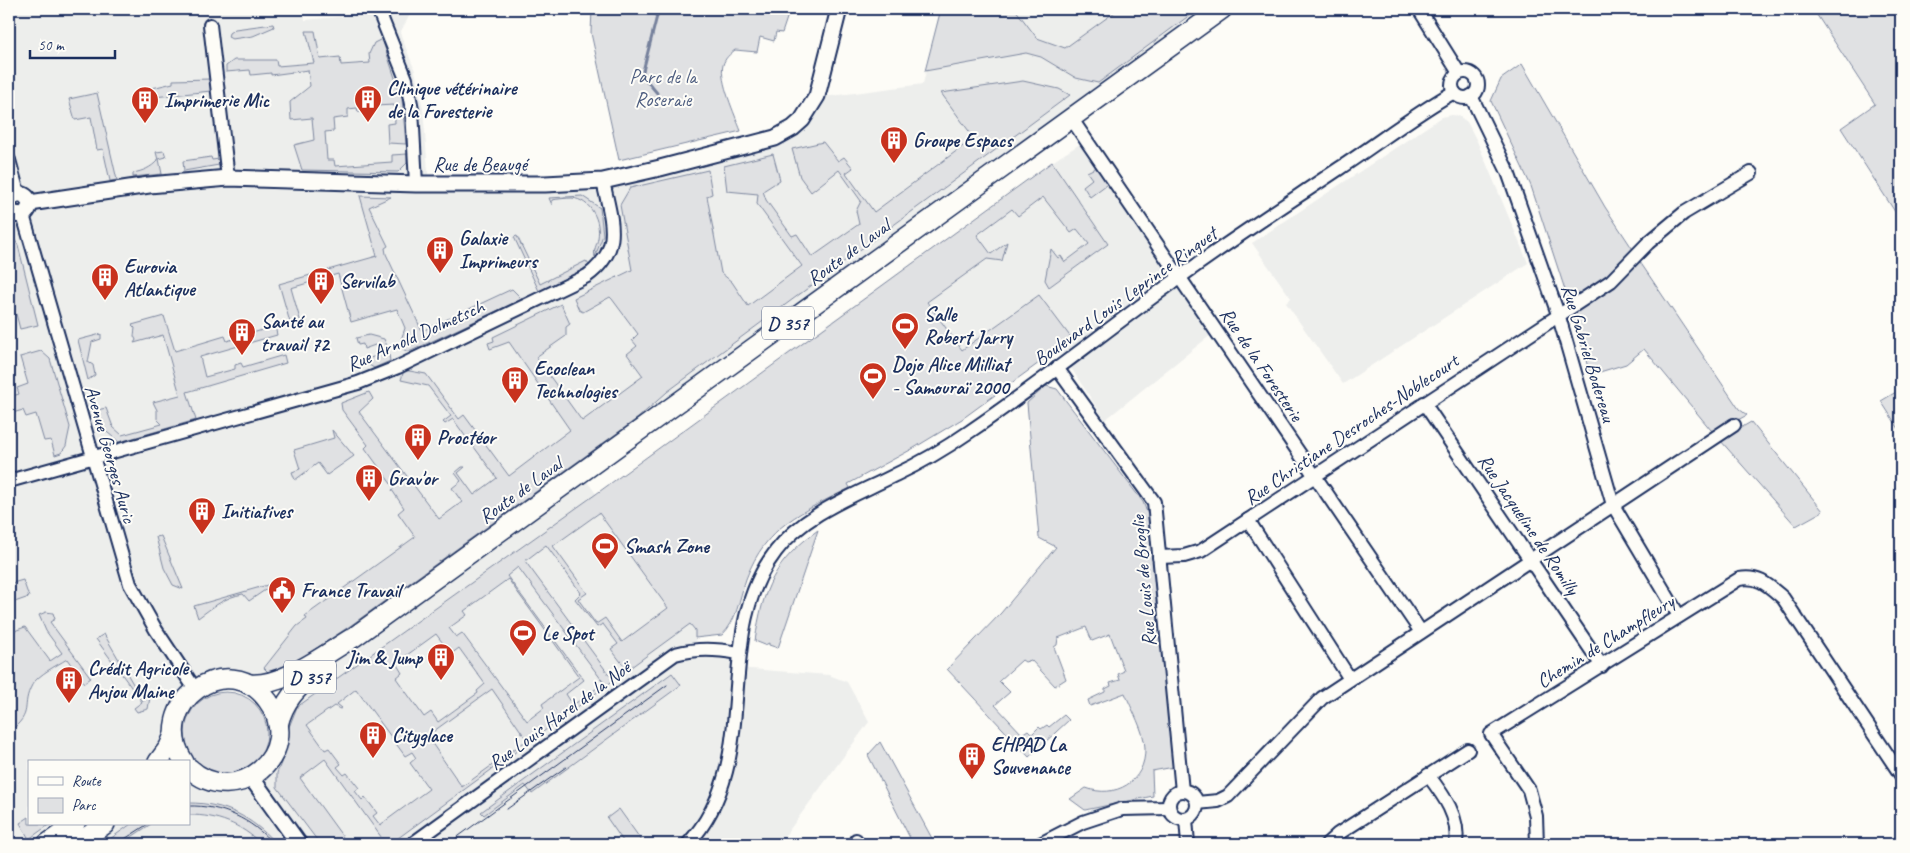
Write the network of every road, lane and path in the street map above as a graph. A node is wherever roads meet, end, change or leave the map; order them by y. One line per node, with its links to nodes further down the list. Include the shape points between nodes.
1 (839, 9): 13 (street, Rue de Beaugé, via 817,96 802,120 780,137)
2 (1222, 9): 9 (main road, Route de Laval / D 357)
3 (1419, 9): 6 (street)
4 (380, 14): 14 (street, via 406,79 412,109)
5 (210, 25): 12 (street)
6 (1459, 73): 7 (street, via 1452,82); 8 (street, via 1470,73 1476,78 1477,90)
7 (1454, 92): 8 (street, via 1463,98); 17 (street, Boulevard Louis Leprince Ringuet)
8 (1471, 96): 18 (street, Rue Gabriel Bodereau, via 1508,172)
9 (1071, 118): 17 (street, Rue de la Foresterie); 31 (main road, Route de Laval / D 357)
10 (9, 160): 15 (street, Avenue Georges Auric)
11 (1751, 173): 18 (street, Rue Christiane Desroches-Noblecourt, via 1684,213 1648,243 1611,281)
12 (228, 178): 14 (street, Rue de Beaugé); 15 (street, Rue de Beaugé)
13 (603, 181): 14 (street, Rue de Beaugé); 22 (street, Rue Arnold Dolmetsch, via 612,246 599,267 587,276 358,383)
14 (416, 184)
15 (20, 203): 16 (street, via 14,214); 22 (street, Avenue Georges Auric)
16 (9, 208)
17 (1179, 278): 19 (street, Boulevard Louis Leprince Ringuet); 23 (street, Rue de la Foresterie)
18 (1559, 317): 20 (street, Rue Christiane Desroches-Noblecourt); 25 (street, Rue Gabriel Bodereau)
19 (1056, 368): 27 (street, Rue Louis de Broglie, via 1154,502); 32 (street, Boulevard Louis Leprince Ringuet, via 969,432 911,468 818,514 793,532 762,570)
20 (1424, 403): 23 (street, Rue Christiane Desroches-Noblecourt); 28 (street, Rue Jacqueline de Romilly)
21 (1734, 425): 25 (street)
22 (93, 457): 24 (street, Rue Arnold Dolmetsch); 36 (street, Avenue Georges Auric, via 130,584)
23 (1315, 476): 26 (street, Rue Christiane Desroches-Noblecourt); 30 (street, Rue de la Foresterie)
24 (9, 481)
25 (1614, 505): 28 (street); 29 (street, Rue Gabriel Bodereau)
26 (1248, 520): 27 (street, Rue Christiane Desroches-Noblecourt, via 1201,551 1184,556); 34 (street)
27 (1159, 557): 46 (street, Rue Louis de Broglie)
28 (1530, 560): 30 (street); 33 (street, Rue Jacqueline de Romilly)
29 (1679, 616): 33 (street, Chemin de Champfleury); 44 (street, Chemin de Champfleury, via 1739,579 1750,577 1766,584 1782,598)
30 (1422, 632): 34 (street)
31 (354, 637): 35 (main road, Route de Laval / D 357, via 276,681 262,686); 37 (main road, Route de Laval / D 357, via 296,690 282,708)
32 (739, 653): 55 (street, Rue Louis Harel de la Noë, via 695,648 675,654); 56 (street, Boulevard Louis Leprince Ringuet, via 737,702 727,774 713,811)
33 (1602, 666): 61 (street, Chemin de Champfleury, via 1492,734 1529,790 1536,816)
34 (1350, 679): 47 (street, via 1322,698 1228,796 1218,801)
35 (248, 684): 36 (main road, Route de Laval, via 220,680); 37 (main road, via 268,701)
36 (196, 689): 38 (main road, via 186,697 178,711)
37 (278, 725): 45 (main road, Route de Laval, via 272,757)
38 (174, 734): 40 (main road); 41 (main road)
39 (1468, 750): 43 (street)
40 (159, 760)
41 (183, 760)
42 (192, 773): 45 (main road, via 226,784)
43 (1428, 775): 59 (street); 60 (street, via 1455,819)
44 (1901, 776)
45 (251, 777): 54 (street)
46 (1182, 791): 47 (street, via 1193,795); 48 (street, via 1170,798)
47 (1197, 803): 49 (street, via 1193,815)
48 (1169, 808): 49 (street, via 1174,816); 57 (street, via 1122,809 1083,822)
49 (1186, 819): 58 (street)
50 (72, 826): 52 (main road)
51 (101, 826): 53 (main road)
52 (47, 844)
53 (77, 844)
54 (299, 844)
55 (412, 844)
56 (688, 844)
57 (1040, 844)
58 (1188, 844)
59 (1326, 844)
60 (1456, 844)
61 (1537, 844)

